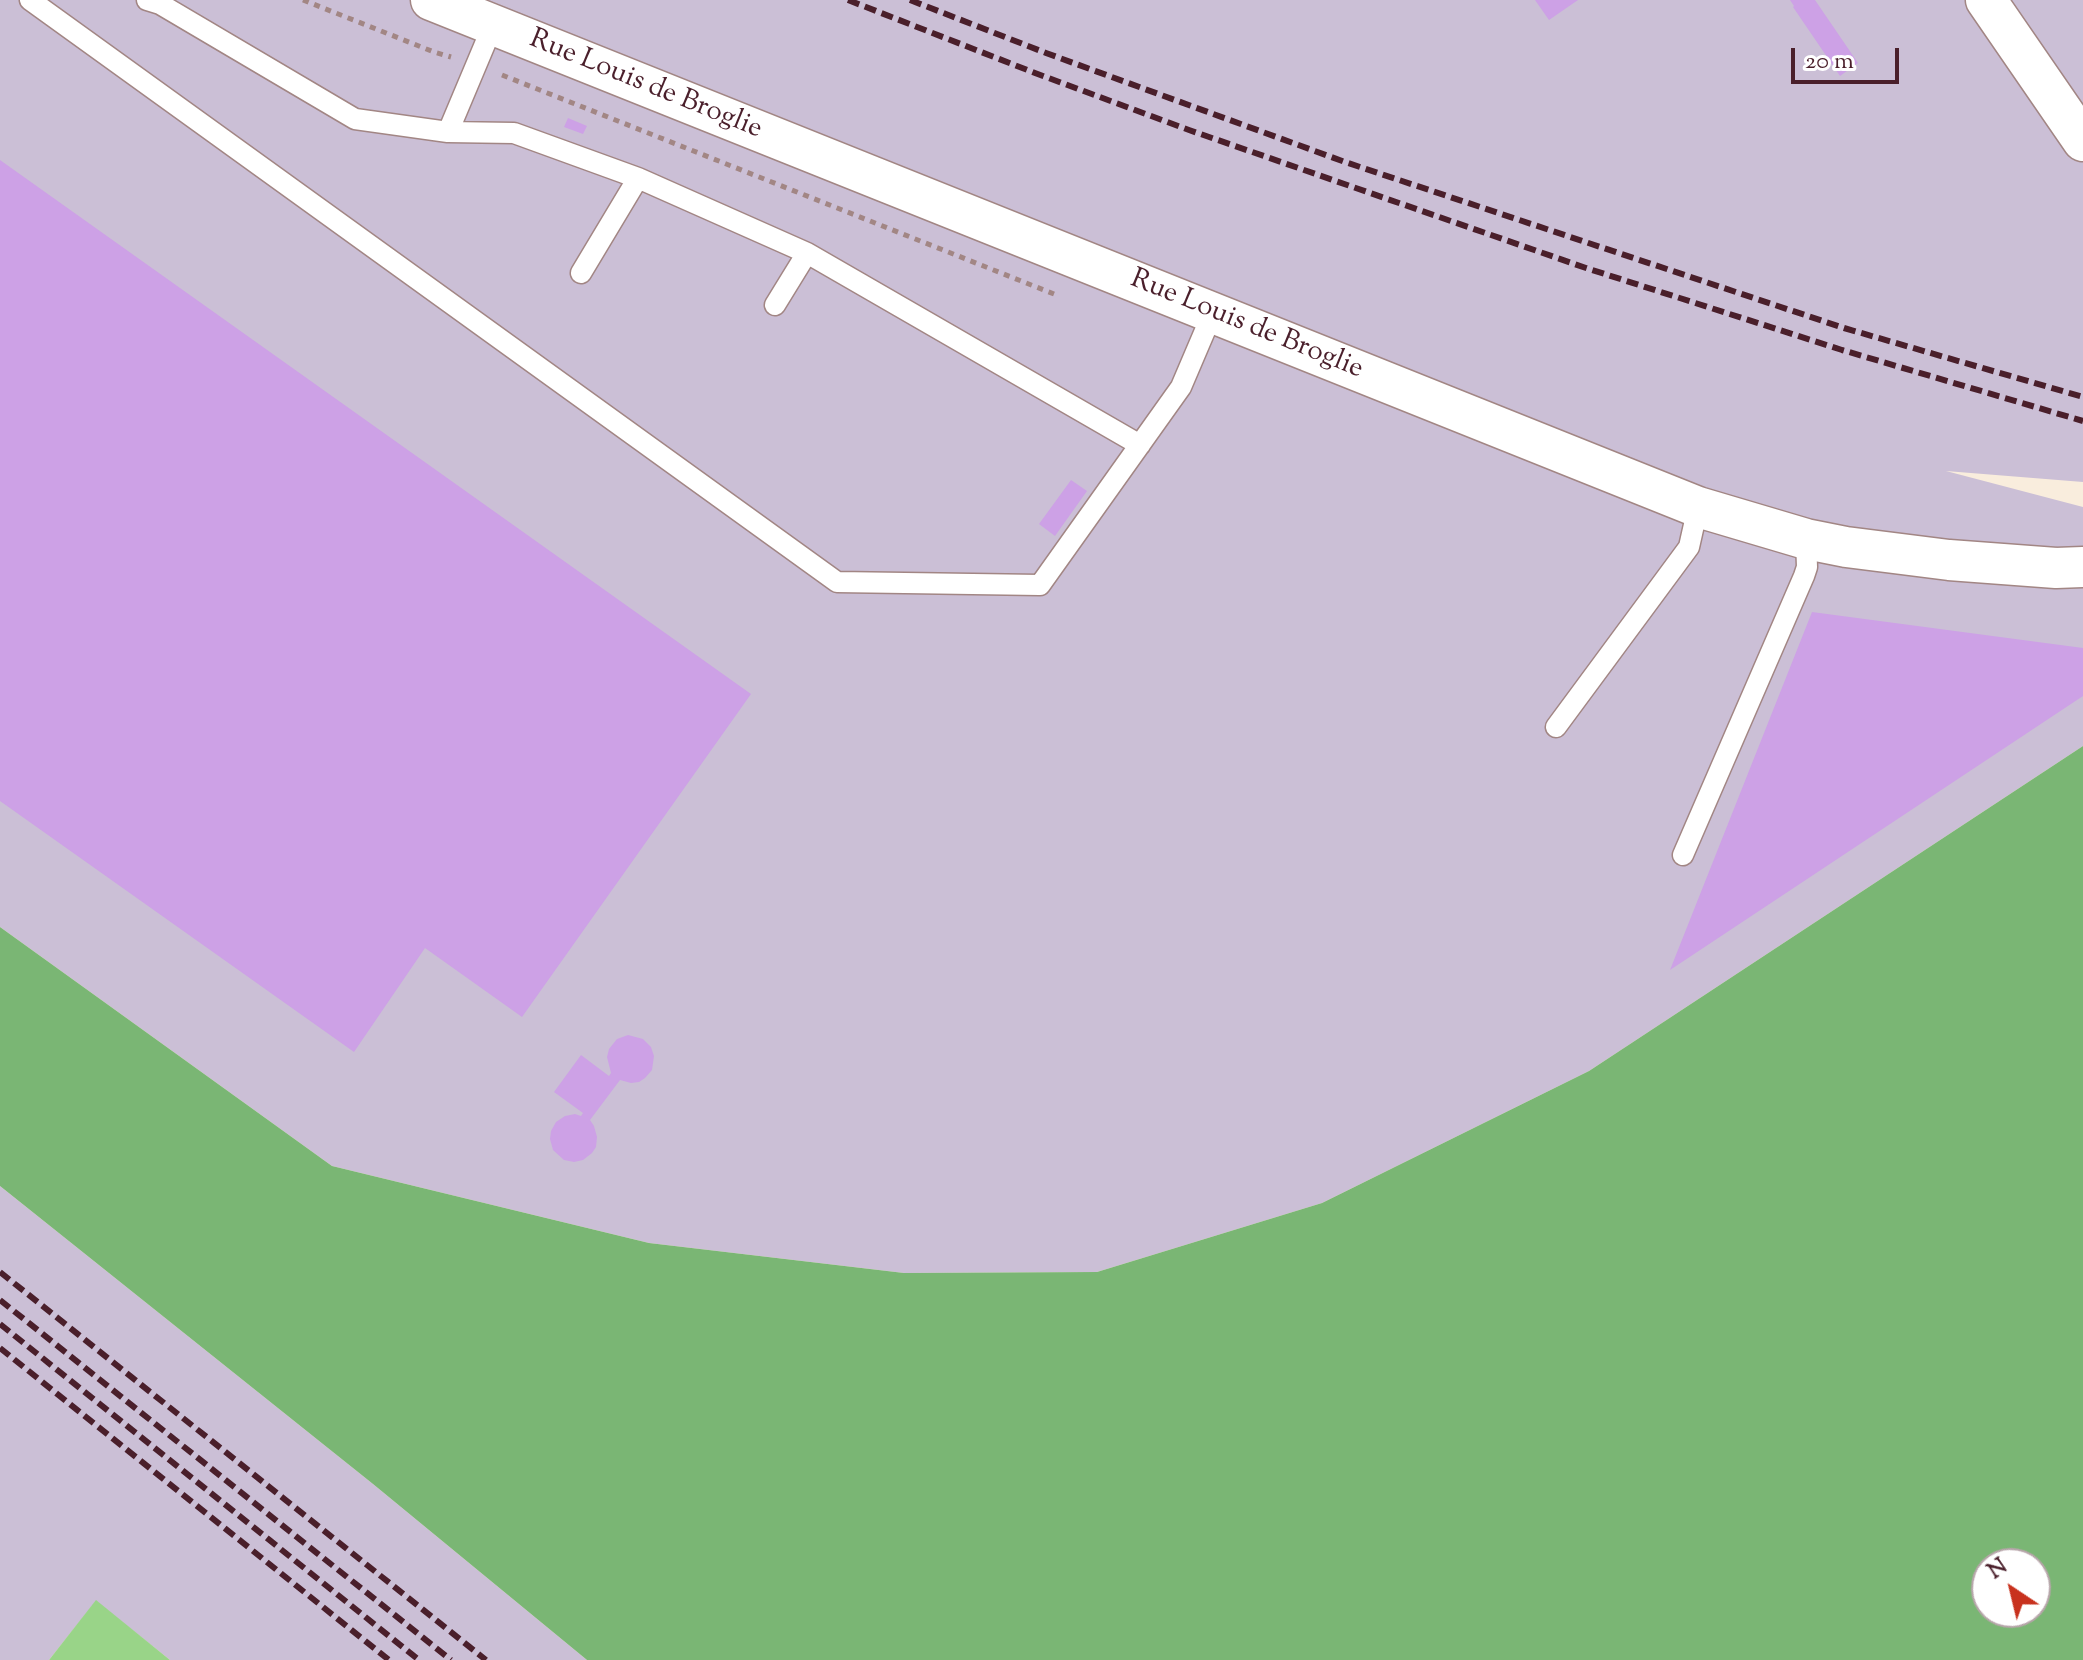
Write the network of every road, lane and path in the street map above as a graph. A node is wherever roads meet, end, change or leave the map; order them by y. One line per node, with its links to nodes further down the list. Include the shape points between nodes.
1 (30, 0): 13 (lane, via 837,582 1040,585)
2 (147, 0): 6 (lane, via 355,119)
3 (431, 0): 5 (street, Rue Louis de Broglie)
4 (1986, 0): 7 (street)
5 (493, 25): 6 (lane); 12 (street, Rue Louis de Broglie)
6 (448, 132): 8 (lane, via 514,133)
7 (2083, 141)
8 (638, 178): 9 (lane); 10 (lane)
9 (807, 253): 11 (lane); 13 (lane)
10 (581, 273)
11 (775, 305)
12 (1213, 312): 13 (lane, via 1181,387); 14 (street, Rue Louis de Broglie)
13 (1140, 445)
14 (1698, 507): 15 (street, Rue Louis de Broglie); 17 (lane, via 1689,547)
15 (1806, 539): 16 (street, Rue Louis de Broglie, via 1949,560); 18 (lane, via 1804,576)
16 (2083, 567)
17 (1556, 727)
18 (1683, 855)

